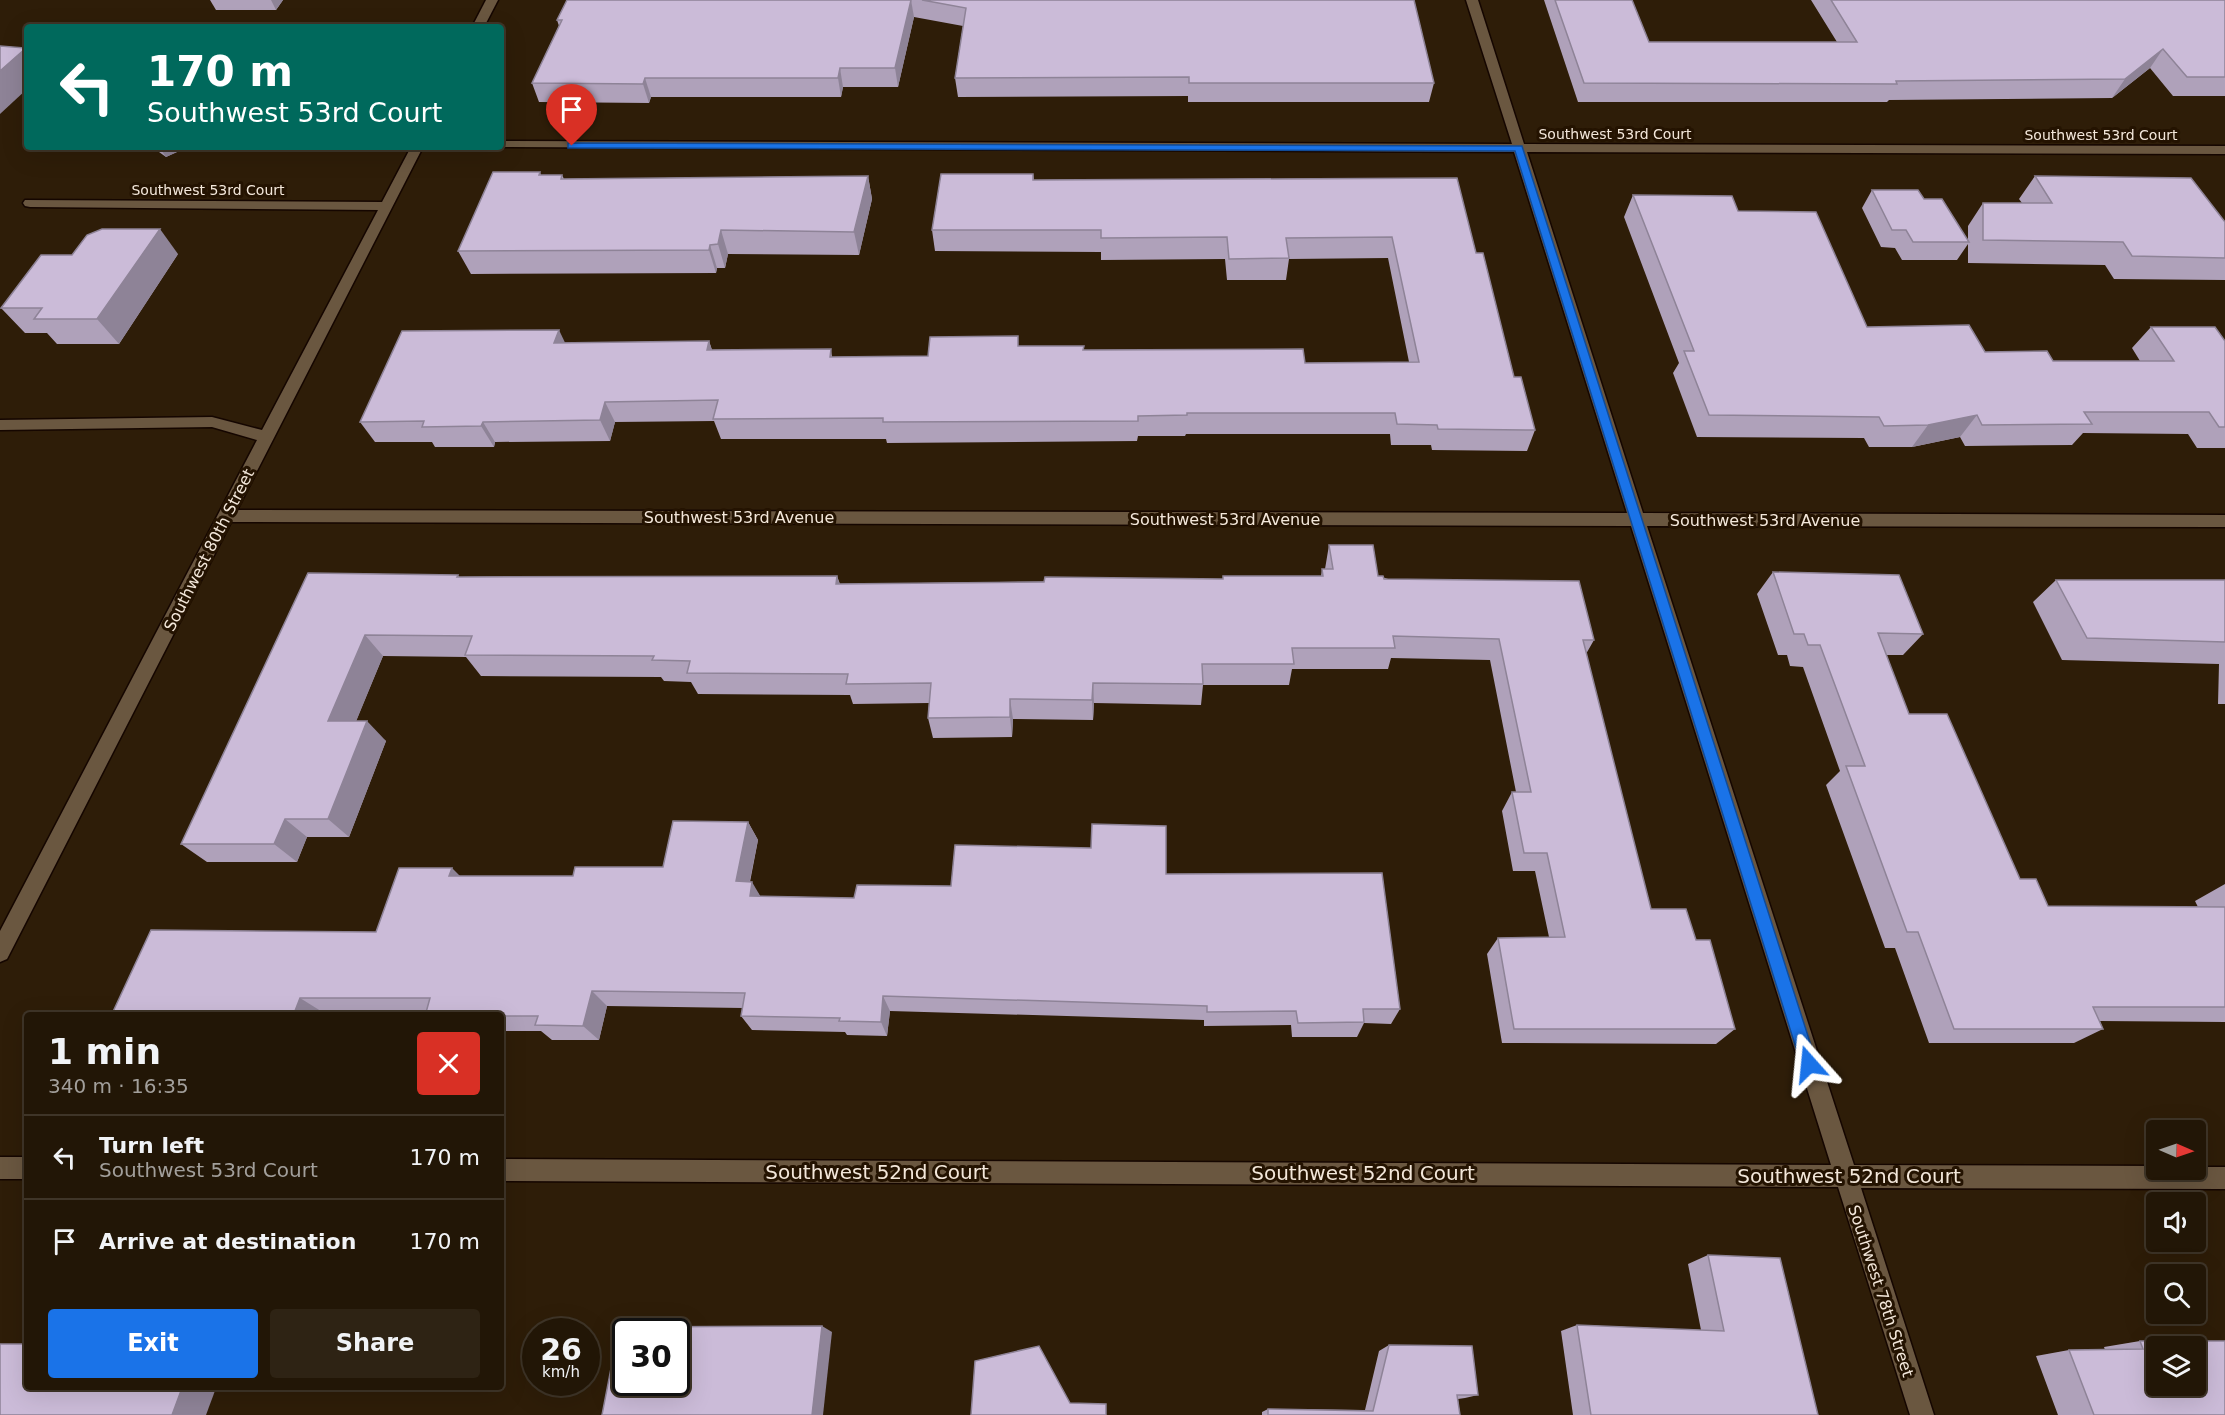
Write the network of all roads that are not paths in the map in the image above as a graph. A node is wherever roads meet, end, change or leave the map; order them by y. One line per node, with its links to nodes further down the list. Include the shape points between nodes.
1 (492, 0): 3 (street)
2 (1472, 0): 5 (street, Southwest 78th Street)
3 (480, 24)
4 (504, 145): 5 (street, Southwest 53rd Court)
5 (1518, 148): 7 (street, Southwest 53rd Court); 13 (street, Southwest 78th Street)
6 (415, 150): 9 (street, Southwest 80th Street)
7 (2225, 150)
8 (30, 203): 9 (street, Southwest 53rd Court)
9 (386, 206): 11 (street, Southwest 80th Street)
10 (0, 425): 11 (street, via 212,422)
11 (267, 437): 12 (street, Southwest 80th Street)
12 (226, 516): 13 (street, Southwest 53rd Avenue); 15 (street, Southwest 80th Street)
13 (1638, 520): 14 (street, Southwest 53rd Avenue); 19 (street, Southwest 78th Street)
14 (2225, 521)
15 (0, 952)
16 (0, 1168): 17 (street)
17 (24, 1168)
18 (504, 1170): 19 (street, Southwest 52nd Court)
19 (1844, 1175): 20 (street, Southwest 52nd Court); 21 (street, Southwest 78th Street)
20 (2225, 1178)
21 (1922, 1415)

